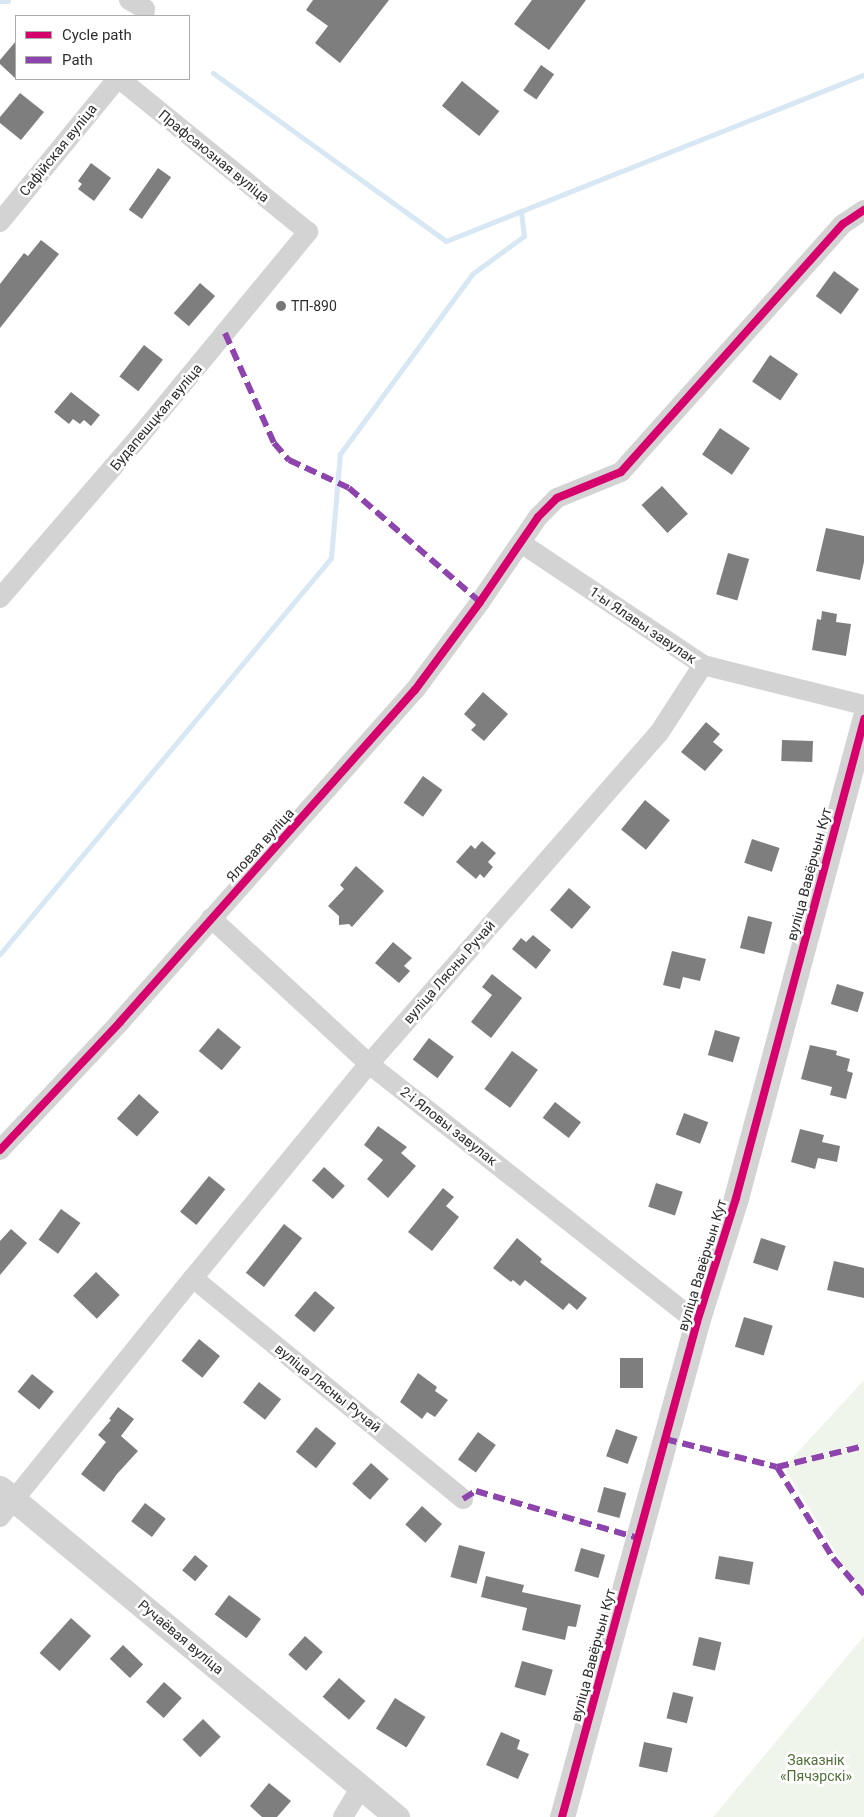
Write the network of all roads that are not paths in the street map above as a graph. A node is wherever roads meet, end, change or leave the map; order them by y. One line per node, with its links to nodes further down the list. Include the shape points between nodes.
1 (129, 0): 2 (street, via 146,9)
2 (144, 15)
3 (117, 80): 6 (street, Сафійская вуліца)
4 (119, 80): 7 (street, Прафсаюзная вуліца)
5 (864, 210): 8 (street, Яловая вуліца, via 843,224 621,472 557,498 538,517)
6 (0, 222)
7 (308, 232): 9 (street, Будапешцкая вуліца, via 139,438)
8 (521, 543): 10 (street, 1-ы Ялавы завулак); 13 (street, Яловая вуліца, via 415,690)
9 (0, 598)
10 (703, 665): 11 (street, 1-ы Ялавы завулак); 14 (street, вуліца Лясны Ручай, via 659,733)
11 (864, 705)
12 (864, 719): 17 (street, вуліца Вавёрчын Кут, via 736,1198)
13 (211, 918): 14 (street, 2-і Яловы завулак); 15 (street, Яловая вуліца, via 120,1022)
14 (369, 1064): 16 (street, вуліца Лясны Ручай); 17 (street, 2-і Яловы завулак)
15 (0, 1150)
16 (192, 1278): 18 (street, вуліца Лясны Ручай); 19 (street, вуліца Лясны Ручай)
17 (697, 1322): 23 (street, вуліца Вавёрчын Кут)
18 (463, 1498)
19 (5, 1501): 20 (street, Ручаёвая вуліца)
20 (361, 1787): 21 (street); 22 (street, Ручаёвая вуліца)
21 (343, 1817)
22 (397, 1817)
23 (562, 1817)

